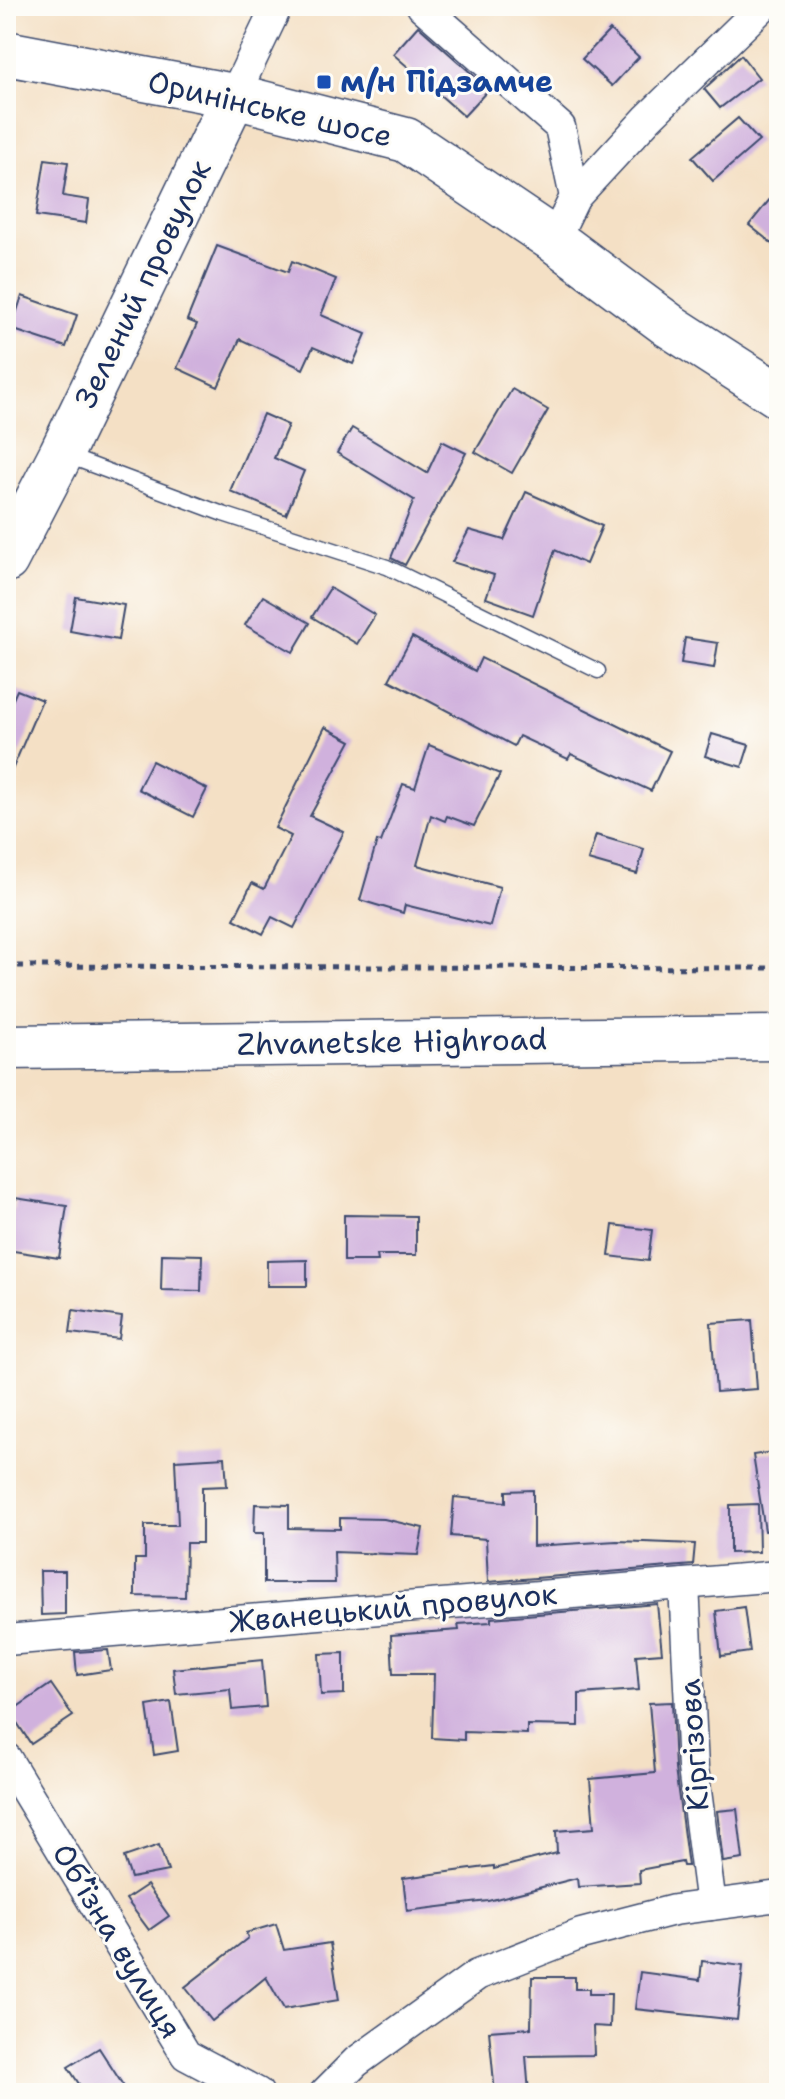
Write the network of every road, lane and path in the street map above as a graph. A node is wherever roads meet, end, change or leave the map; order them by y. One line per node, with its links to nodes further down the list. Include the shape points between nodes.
1 (277, 6): 5 (street, Зелений провулок)
2 (422, 6): 6 (street, via 560,127)
3 (763, 6): 6 (street)
4 (6, 53): 5 (main road, Оринінське шосе)
5 (234, 96): 7 (main road, Оринінське шосе, via 406,140); 9 (main road, Зелений провулок)
6 (575, 197): 7 (street)
7 (554, 240): 8 (main road, Оринінське шосе, via 670,326)
8 (779, 396)
9 (61, 454): 10 (main road, Зелений провулок); 11 (lane, via 387,567)
10 (6, 560)
11 (598, 671)
12 (6, 966): 13 (path)
13 (779, 968)
14 (779, 1038): 15 (main road, Zhvanetske Highroad)
15 (6, 1047)
16 (779, 1576): 17 (street, Жванецький провулок)
17 (684, 1584): 18 (street, Жванецький провулок); 21 (street, Кіргізова, via 693,1768)
18 (6, 1640)
19 (6, 1758): 22 (street, Обʼїзна вулиця, via 186,2055)
20 (779, 1896): 21 (street)
21 (711, 1905): 23 (street, via 581,1934 477,1975 356,2062)
22 (258, 2093)
23 (325, 2093)

